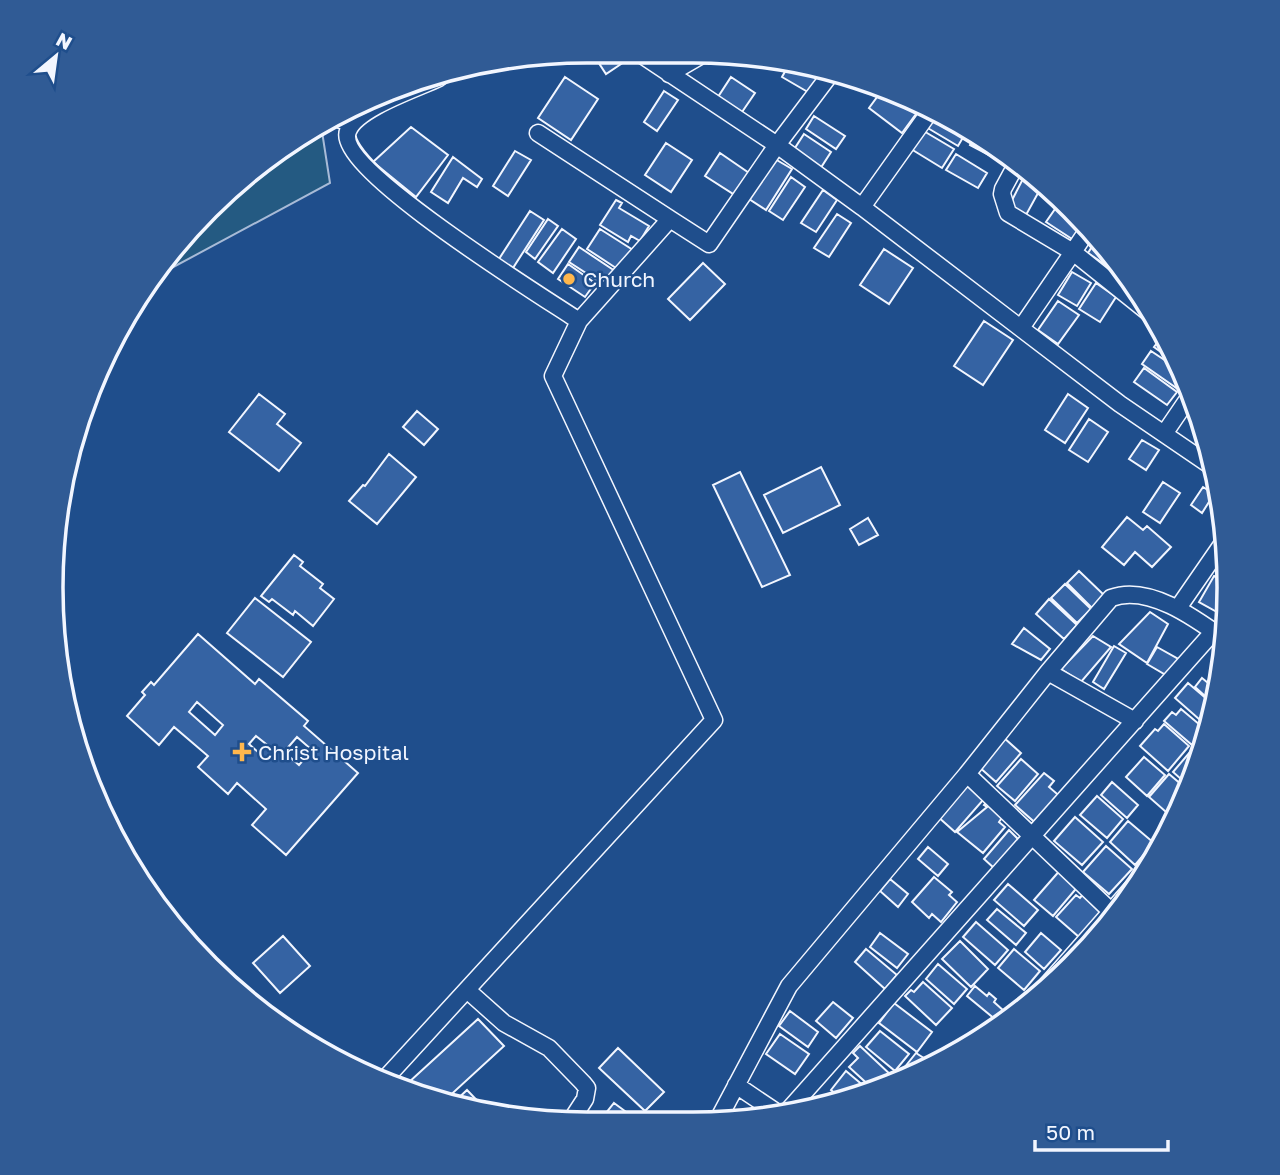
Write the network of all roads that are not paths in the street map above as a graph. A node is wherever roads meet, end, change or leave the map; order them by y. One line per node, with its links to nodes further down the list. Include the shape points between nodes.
1 (653, 63): 3 (street)
2 (688, 63): 3 (street)
3 (669, 74): 10 (street)
4 (826, 80): 10 (street)
5 (360, 115): 8 (street)
6 (926, 118): 12 (street)
7 (346, 122): 8 (street)
8 (352, 124): 17 (street, via 346,139 350,149 372,174 444,230)
9 (538, 133): 13 (street)
10 (777, 145): 12 (street); 13 (street, via 709,244)
11 (1012, 171): 15 (street, via 1002,194 1008,214)
12 (862, 207): 18 (street)
13 (670, 219): 17 (street)
14 (1083, 238): 15 (street)
15 (1073, 253): 16 (street); 18 (street)
16 (1130, 298)
17 (579, 321): 31 (street, via 553,376 714,720)
18 (1021, 328): 20 (street)
19 (1184, 405): 20 (street)
20 (1164, 434): 21 (street)
21 (1201, 459)
22 (1216, 553): 23 (street)
23 (1178, 608): 24 (street); 26 (street, via 1140,595 1124,593 1111,598)
24 (1215, 632)
25 (1214, 640): 27 (street)
26 (1048, 672): 27 (street); 28 (street)
27 (1135, 721): 29 (street)
28 (967, 774): 29 (street); 33 (street, via 789,986)
29 (1032, 836): 30 (street); 34 (street)
30 (1108, 908)
31 (467, 990): 32 (street); 37 (street, via 503,1023 549,1048 583,1083 585,1099)
32 (390, 1073)
33 (737, 1085): 35 (street); 36 (street)
34 (796, 1102)
35 (768, 1107)
36 (723, 1111)
37 (577, 1112)

